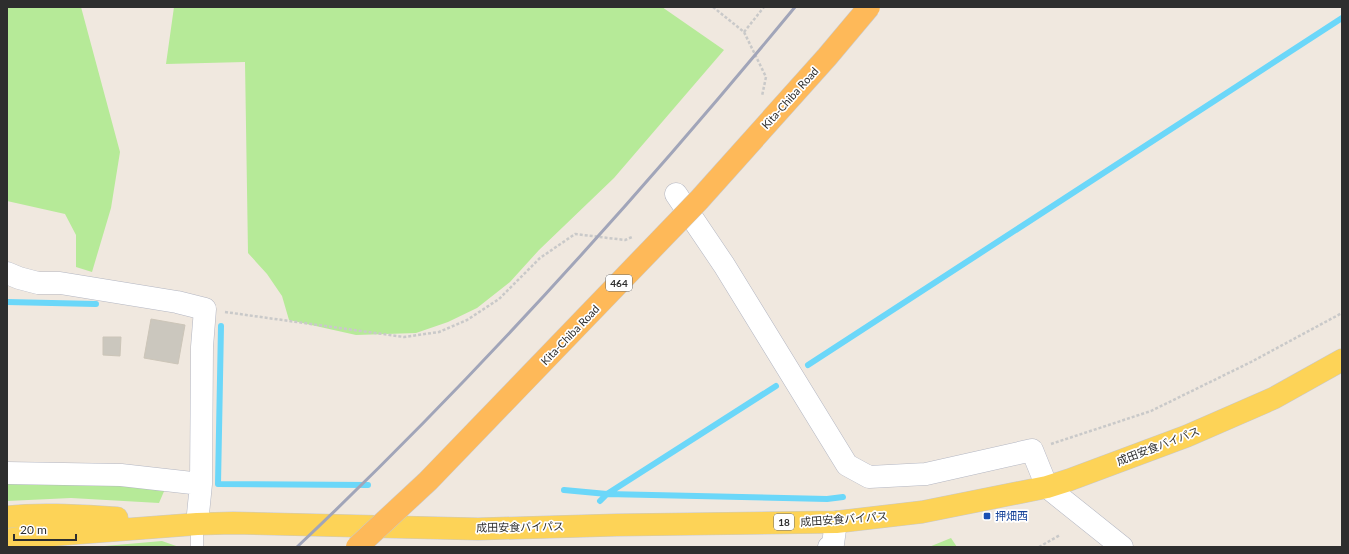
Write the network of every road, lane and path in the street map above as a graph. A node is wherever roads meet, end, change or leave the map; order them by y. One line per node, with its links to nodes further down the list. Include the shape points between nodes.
1 (713, 7): 4 (path)
2 (764, 7): 4 (path)
3 (869, 7): 22 (highway, Kita-Chiba Road / 464, bridge, via 699,200 428,481)
4 (744, 32): 5 (path, via 766,77 763,95)
5 (758, 101)
6 (676, 194): 12 (street, via 724,265 847,465 869,476 926,474)
7 (637, 236): 9 (path, via 625,240 574,234 540,258 498,299 467,320 439,332 404,337)
8 (7, 273): 9 (street, via 38,283 60,283)
9 (205, 309): 14 (street, via 202,347)
10 (1342, 313): 12 (path, via 1251,362 1151,411)
11 (1342, 360): 15 (main road, 成田安食バイパス / 18, via 1274,398 1187,436)
12 (1032, 450): 15 (street)
13 (7, 473): 14 (street, via 121,475)
14 (201, 484): 18 (street)
15 (1047, 487): 17 (main road, 成田安食バイパス / 18, via 922,512); 25 (street)
16 (7, 517): 18 (main road, 成田安食バイパス / 18, via 86,516)
17 (836, 522): 18 (main road, 成田安食バイパス / 18, via 478,529); 23 (street, via 833,544)
18 (196, 524): 20 (main road, 成田安食バイパス / 18); 21 (lane)
19 (1060, 535): 24 (path)
20 (7, 540)
21 (197, 547)
22 (357, 547)
23 (830, 547)
24 (1039, 547)
25 (1122, 547)

